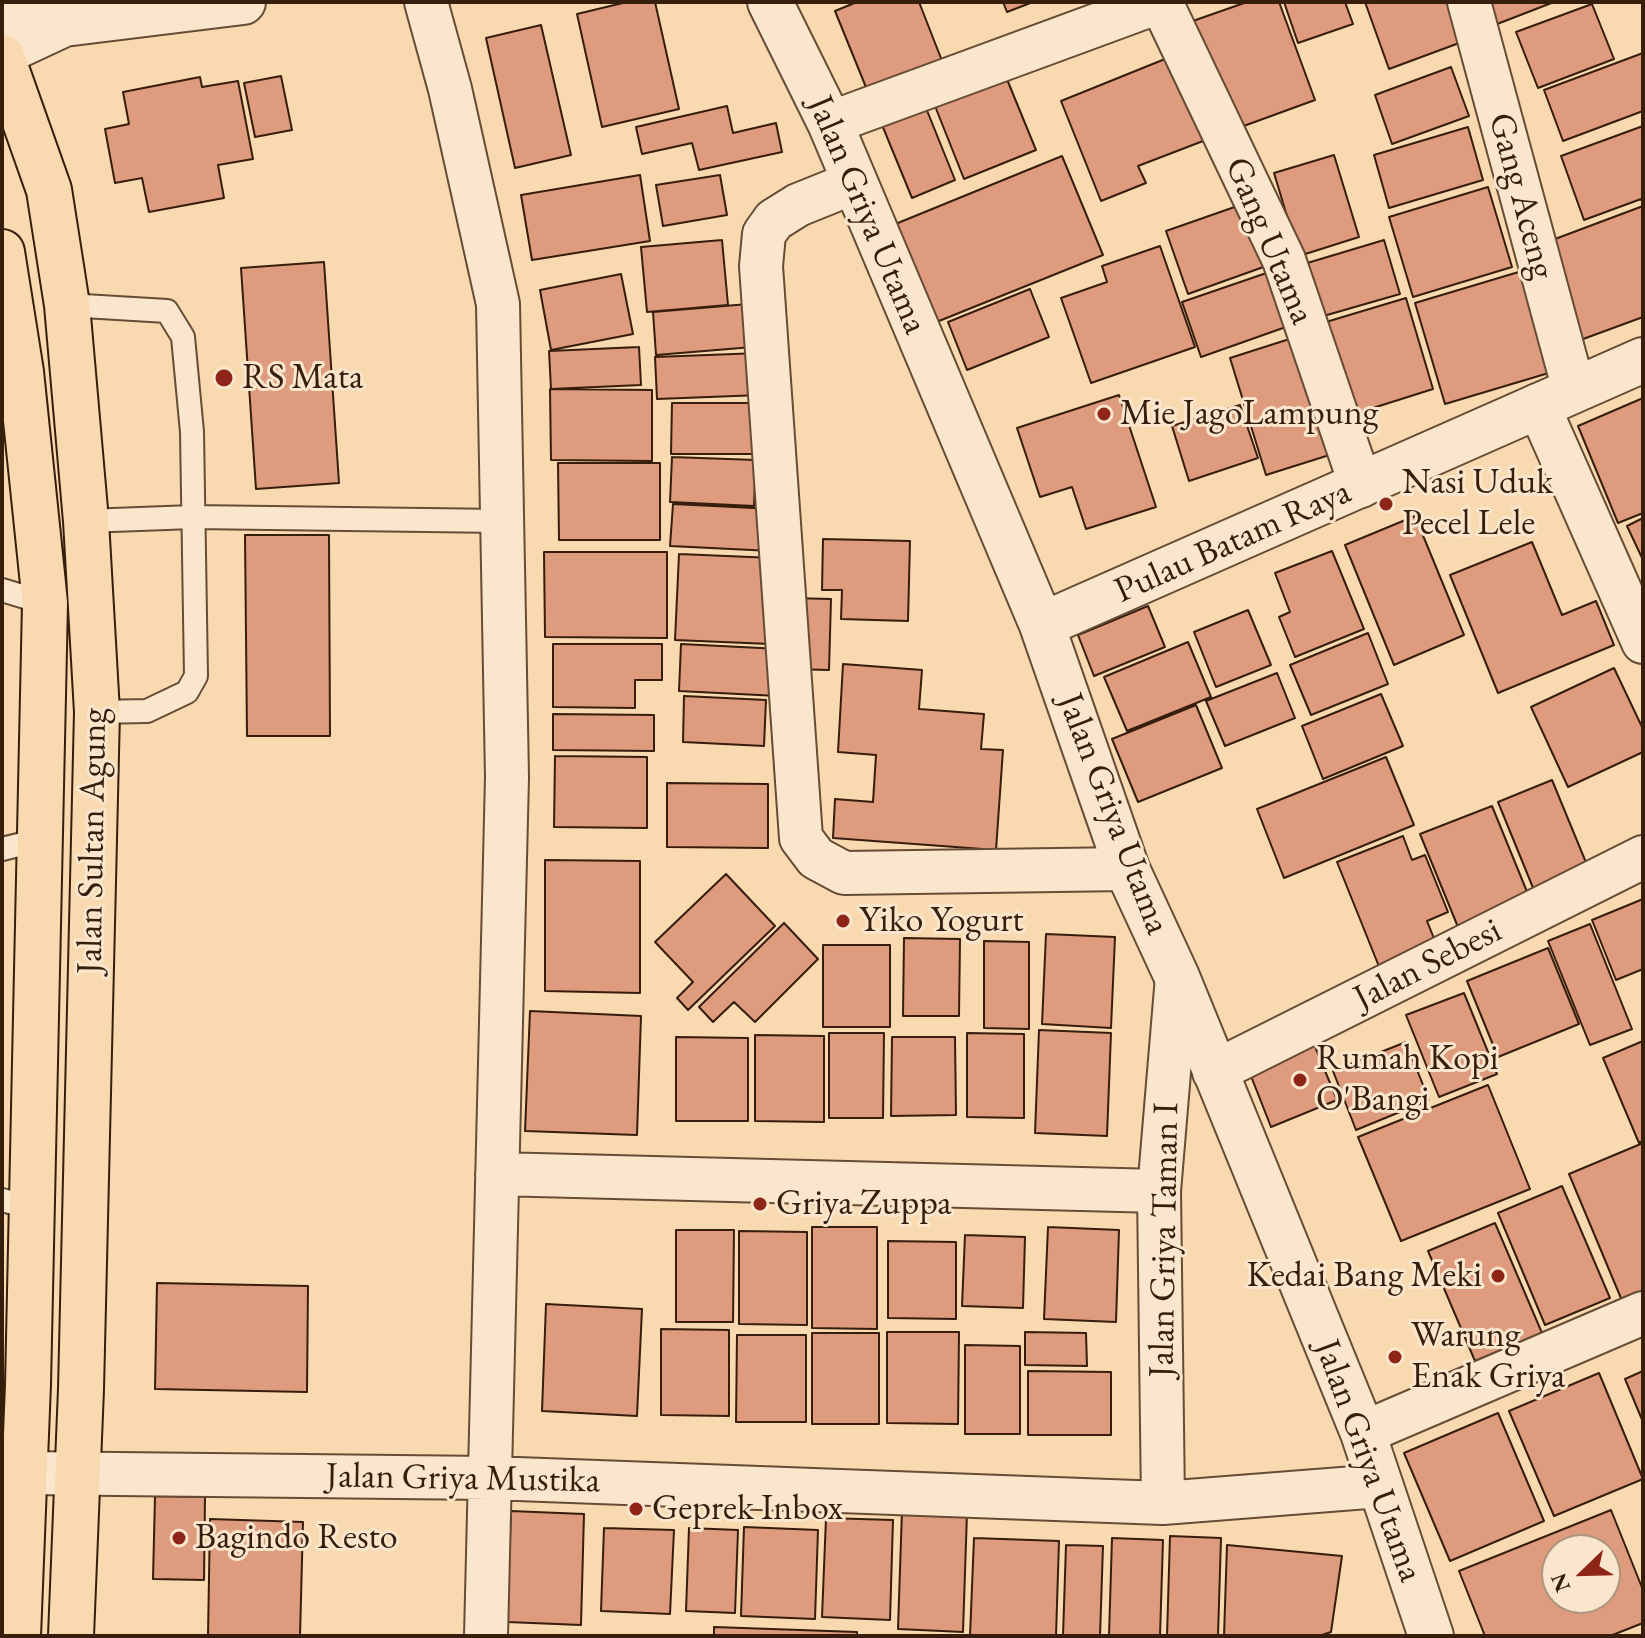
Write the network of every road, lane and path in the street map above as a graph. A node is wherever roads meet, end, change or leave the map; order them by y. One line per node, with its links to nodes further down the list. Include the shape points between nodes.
1 (243, 2): 6 (street)
2 (426, 2): 19 (street, via 498,304)
3 (770, 2): 10 (street, Jalan Griya Utama)
4 (1160, 2): 10 (street); 16 (street, Gang Utama, via 1284,260)
5 (1469, 2): 15 (street, Gang Aceng)
6 (105, 9): 8 (street)
7 (2, 14): 8 (street)
8 (64, 24): 9 (street)
9 (2, 55): 13 (main road, Jalan Sultan Agung, via 49,190)
10 (830, 123): 11 (street, Jalan Griya Utama)
11 (855, 182): 22 (street, Jalan Griya Utama); 27 (street, via 774,220 764,234 761,266 801,838 816,858 844,873)
12 (2, 252): 21 (main road, Jalan Sultan Agung, via 21,372)
13 (67, 305): 17 (lane, via 167,311 183,337); 18 (main road, Jalan Sultan Agung)
14 (1643, 360): 15 (street, Pulau Batam Raya)
15 (1556, 398): 16 (street, Pulau Batam Raya); 23 (street)
16 (1361, 486): 22 (street, Pulau Batam Raya)
17 (193, 517): 18 (lane); 19 (lane); 24 (lane, via 196,676 187,692 147,711)
18 (86, 521): 24 (main road, Jalan Sultan Agung)
19 (502, 521): 30 (street, via 507,777)
20 (2, 590): 21 (lane)
21 (45, 603): 25 (main road, Jalan Sultan Agung)
22 (1042, 625): 27 (street, Jalan Griya Utama)
23 (1643, 642)
24 (97, 712): 36 (main road, Jalan Sultan Agung)
25 (21, 844): 32 (main road, Jalan Sultan Agung)
26 (1643, 857): 29 (street, Jalan Sebesi)
27 (1127, 869): 28 (street, Jalan Griya Utama)
28 (1177, 977): 29 (street, Jalan Griya Utama); 31 (street, Jalan Griya Taman I)
29 (1214, 1072): 34 (street, Jalan Griya Utama)
30 (497, 1174): 31 (street); 37 (street)
31 (1159, 1191): 39 (street, Jalan Griya Taman I)
32 (17, 1204): 35 (main road, Jalan Sultan Agung)
33 (1643, 1313): 34 (street)
34 (1363, 1433): 38 (street, Jalan Griya Utama)
35 (24, 1473): 36 (street, Jalan Griya Mustika); 40 (main road, Jalan Sultan Agung)
36 (77, 1474): 37 (street, Jalan Griya Mustika); 41 (main road, Jalan Sultan Agung)
37 (490, 1478): 39 (street, Jalan Griya Mustika); 42 (street)
38 (1380, 1486): 39 (street, Jalan Griya Mustika); 43 (street, Jalan Griya Utama)
39 (1163, 1503)
40 (18, 1636)
41 (71, 1636)
42 (486, 1636)
43 (1431, 1636)

